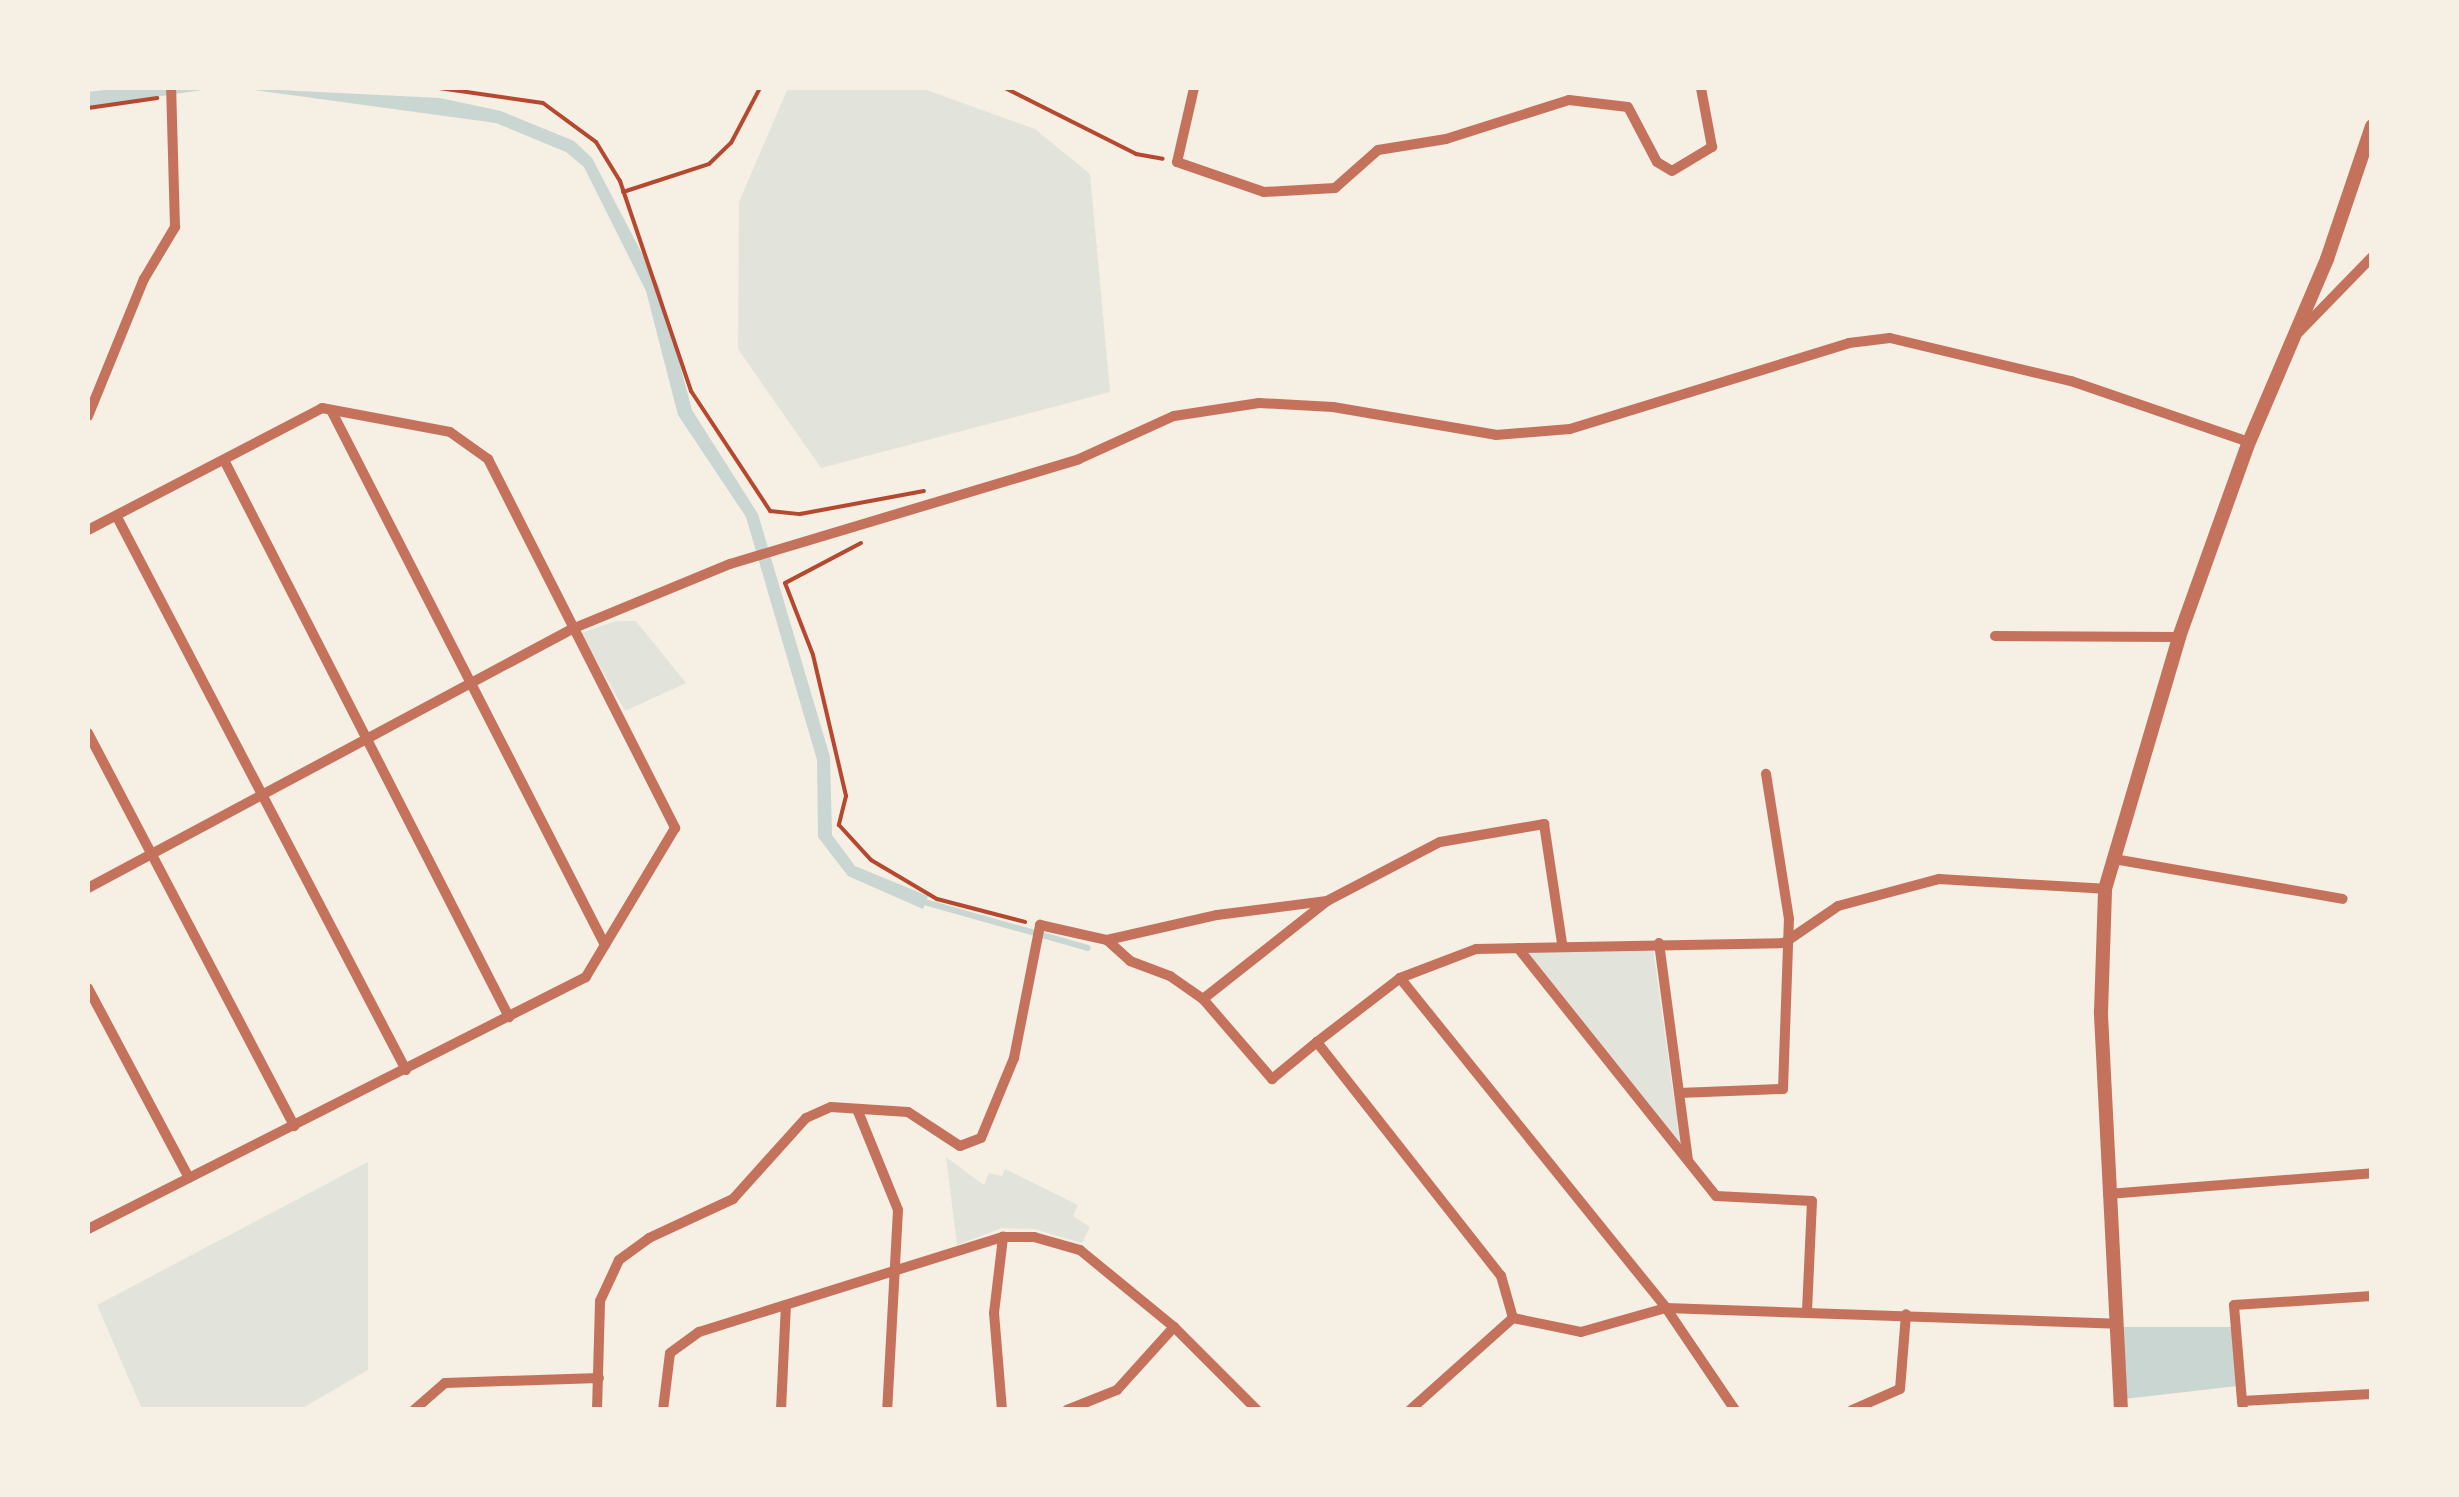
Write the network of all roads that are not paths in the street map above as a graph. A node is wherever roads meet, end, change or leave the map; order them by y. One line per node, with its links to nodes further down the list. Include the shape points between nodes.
1 (1194, 88): 2 (street, via 1177,162 1264,192 1334,188 1378,150 1446,140 1569,100 1628,108 1657,162 1672,171 1712,147)
2 (1702, 88)
3 (172, 92): 8 (street, via 175,227 144,279)
4 (2372, 126): 6 (street)
5 (2372, 257): 6 (street)
6 (2297, 335): 9 (street)
7 (331, 410): 10 (street, via 322,408); 13 (street, via 450,432 488,459); 16 (street)
8 (88, 416)
9 (2249, 442): 13 (street, via 2072,380 1890,338 1848,344 1570,429 1496,434 1333,407 1259,403 1174,416 1079,458 730,564); 15 (street)
10 (224, 460): 11 (street); 18 (street)
11 (117, 516): 12 (street); 20 (street)
12 (88, 530)
13 (572, 629): 16 (street); 31 (street, via 675,828)
14 (1995, 636): 15 (street)
15 (2179, 637): 22 (street)
16 (468, 685): 18 (street); 31 (street)
17 (88, 733): 21 (street)
18 (366, 739): 20 (street); 36 (street)
19 (1766, 774): 28 (street, via 1789,919)
20 (259, 796): 21 (street); 38 (street)
21 (148, 856): 23 (street); 41 (street)
22 (2114, 859): 24 (street); 25 (street)
23 (88, 888)
24 (2105, 889): 28 (street, via 1939,879 1838,906); 45 (street, via 2101,1012)
25 (2343, 899)
26 (1327, 900): 27 (street); 29 (street, via 1440,842 1544,824); 35 (street)
27 (1107, 940): 35 (street, via 1130,961); 40 (street, via 1040,925 1032,993 1014,1058 981,1138 960,1146 908,1112)
28 (1784, 942): 30 (street); 39 (street, via 1784,1089)
29 (1562, 943): 30 (street); 32 (street)
30 (1659, 943): 39 (street)
31 (605, 945): 36 (street, via 586,976)
32 (1518, 948): 33 (street, via 1476,949); 42 (street)
33 (1400, 978): 37 (street); 51 (street)
34 (88, 988): 44 (street)
35 (1204, 999): 37 (street, via 1272,1078)
36 (508, 1017): 38 (street)
37 (1317, 1042): 54 (street, via 1500,1276)
38 (406, 1070): 41 (street)
39 (1679, 1093): 42 (street)
40 (856, 1109): 48 (street, via 898,1210); 57 (street, via 830,1107 806,1118 733,1199 649,1238 619,1260 600,1301)
41 (294, 1126): 44 (street)
42 (1688, 1160): 52 (street, via 1716,1196 1812,1201)
43 (2372, 1172): 45 (street)
44 (188, 1178): 46 (street)
45 (2108, 1194): 55 (street)
46 (88, 1229)
47 (1003, 1237): 48 (street); 56 (street, via 1034,1237 1080,1250); 65 (street, via 994,1313)
48 (896, 1270): 50 (street); 64 (street)
49 (2372, 1296): 59 (street, via 2234,1305)
50 (786, 1305): 62 (street, via 699,1332 670,1352); 63 (street)
51 (1666, 1308): 52 (street); 54 (street, via 1582,1332); 69 (street)
52 (1806, 1311): 53 (street)
53 (1906, 1314): 55 (street); 70 (street, via 1900,1389)
54 (1513, 1318): 68 (street)
55 (2117, 1324): 71 (street)
56 (1174, 1327): 66 (street, via 1117,1390); 67 (street)
57 (599, 1378): 60 (street, via 445,1383); 61 (street)
58 (2372, 1394): 59 (street)
59 (2242, 1406)
60 (414, 1410)
61 (598, 1410)
62 (663, 1410)
63 (781, 1410)
64 (887, 1410)
65 (1002, 1410)
66 (1067, 1410)
67 (1257, 1410)
68 (1410, 1410)
69 (1735, 1410)
70 (1852, 1410)
71 (2121, 1410)

